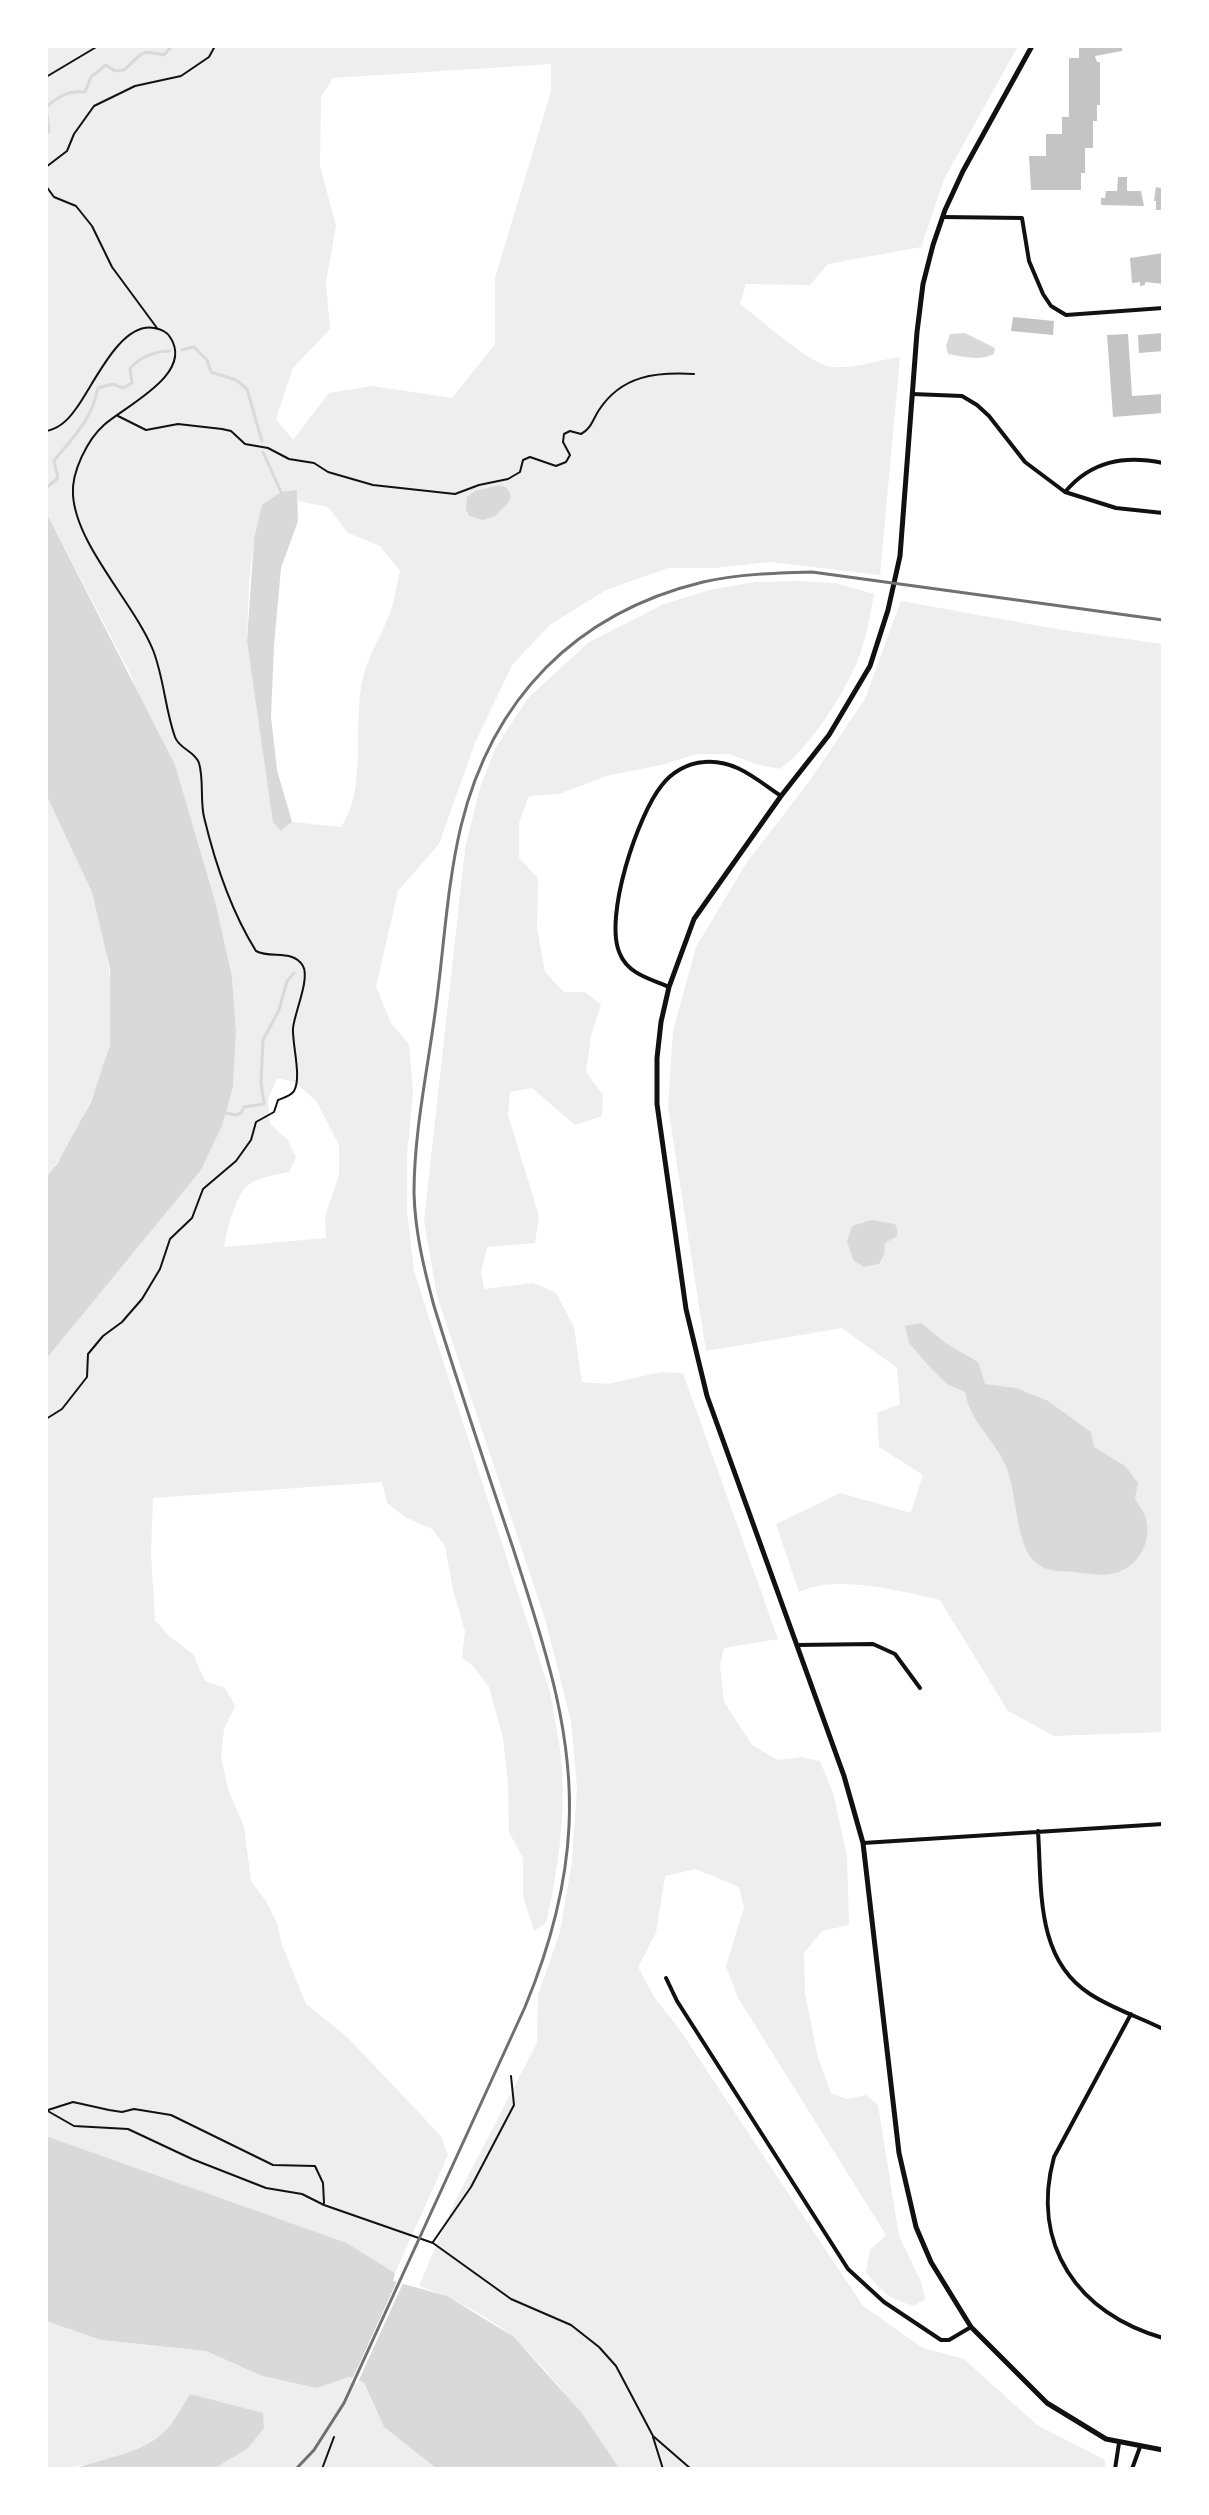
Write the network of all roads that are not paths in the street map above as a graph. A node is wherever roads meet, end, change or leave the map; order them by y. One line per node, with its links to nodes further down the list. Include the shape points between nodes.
1 (1032, 46): 2 (street)
2 (943, 217): 3 (street, via 1022,218 1029,261 1043,294 1066,315); 4 (street, via 923,284)
3 (1163, 308)
4 (912, 394): 6 (street, via 962,396 977,405 1025,462); 8 (street, via 900,556 870,666 829,735)
5 (1163, 463): 6 (street, via 1114,460 1090,469)
6 (1065, 492): 7 (street, via 1116,508)
7 (1163, 513)
8 (781, 796): 9 (street, via 694,919); 9 (street, via 745,771 717,761 687,765 655,795 631,848 615,932 626,965)
9 (669, 987): 10 (street, via 658,1046 657,1104 688,1320 707,1396)
10 (797, 1645): 11 (street, via 873,1644 895,1654); 14 (street)
11 (920, 1688)
12 (1163, 1824): 13 (street)
13 (1038, 1831): 14 (street); 16 (street, via 1053,1953 1089,1994)
14 (863, 1843): 18 (street, via 906,2190 931,2262)
15 (666, 1978): 18 (street, via 848,2269 884,2302 941,2340)
16 (1131, 2014): 17 (street); 19 (street, via 1054,2157 1048,2221 1061,2262 1087,2296 1124,2323)
17 (1163, 2029)
18 (971, 2327): 21 (street, via 1047,2403)
19 (1163, 2338)
20 (334, 2437): 24 (lane)
21 (1119, 2443): 22 (street); 25 (street)
22 (1140, 2447): 23 (street); 26 (street)
23 (1163, 2450)
24 (322, 2469)
25 (1115, 2469)
26 (1132, 2469)

